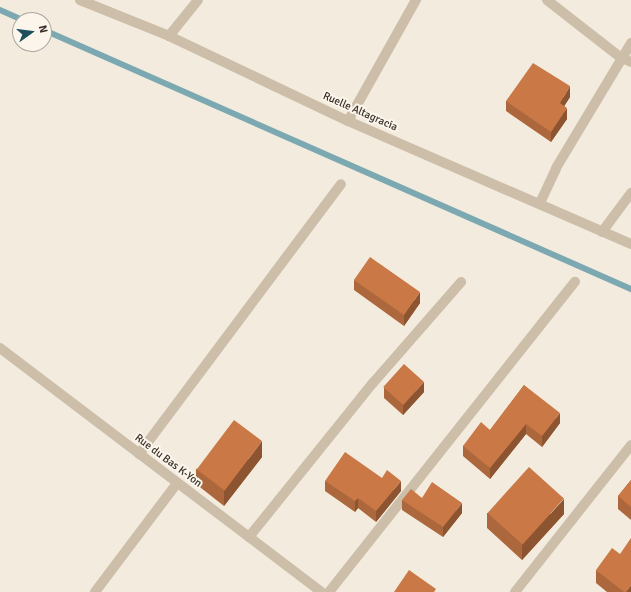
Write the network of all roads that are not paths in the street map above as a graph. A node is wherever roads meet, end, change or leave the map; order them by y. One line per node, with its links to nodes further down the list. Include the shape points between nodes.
1 (80, 0): 5 (street, Ruelle Altagracia)
2 (198, 0): 5 (street)
3 (416, 0): 9 (street)
4 (547, 0): 7 (street)
5 (169, 36): 9 (street, Ruelle Altagracia)
6 (631, 43): 7 (street)
7 (620, 57): 8 (street); 12 (street, via 556,168)
8 (631, 62)
9 (348, 121): 12 (street, Ruelle Altagracia)
10 (341, 184): 19 (street)
11 (631, 193): 13 (street)
12 (540, 203): 13 (street, Ruelle Altagracia)
13 (602, 232): 14 (street, Ruelle Altagracia)
14 (631, 244)
15 (461, 282): 21 (street, via 373,383)
16 (575, 282): 24 (street)
17 (0, 348): 19 (street, Rue du Bas K-Yon)
18 (631, 445): 25 (street)
19 (139, 454): 20 (street, Rue du Bas K-Yon)
20 (177, 483): 21 (street, Rue du Bas K-Yon); 22 (street)
21 (249, 537): 23 (street, Rue du Bas K-Yon)
22 (95, 592)
23 (321, 592)
24 (329, 592)
25 (515, 592)

